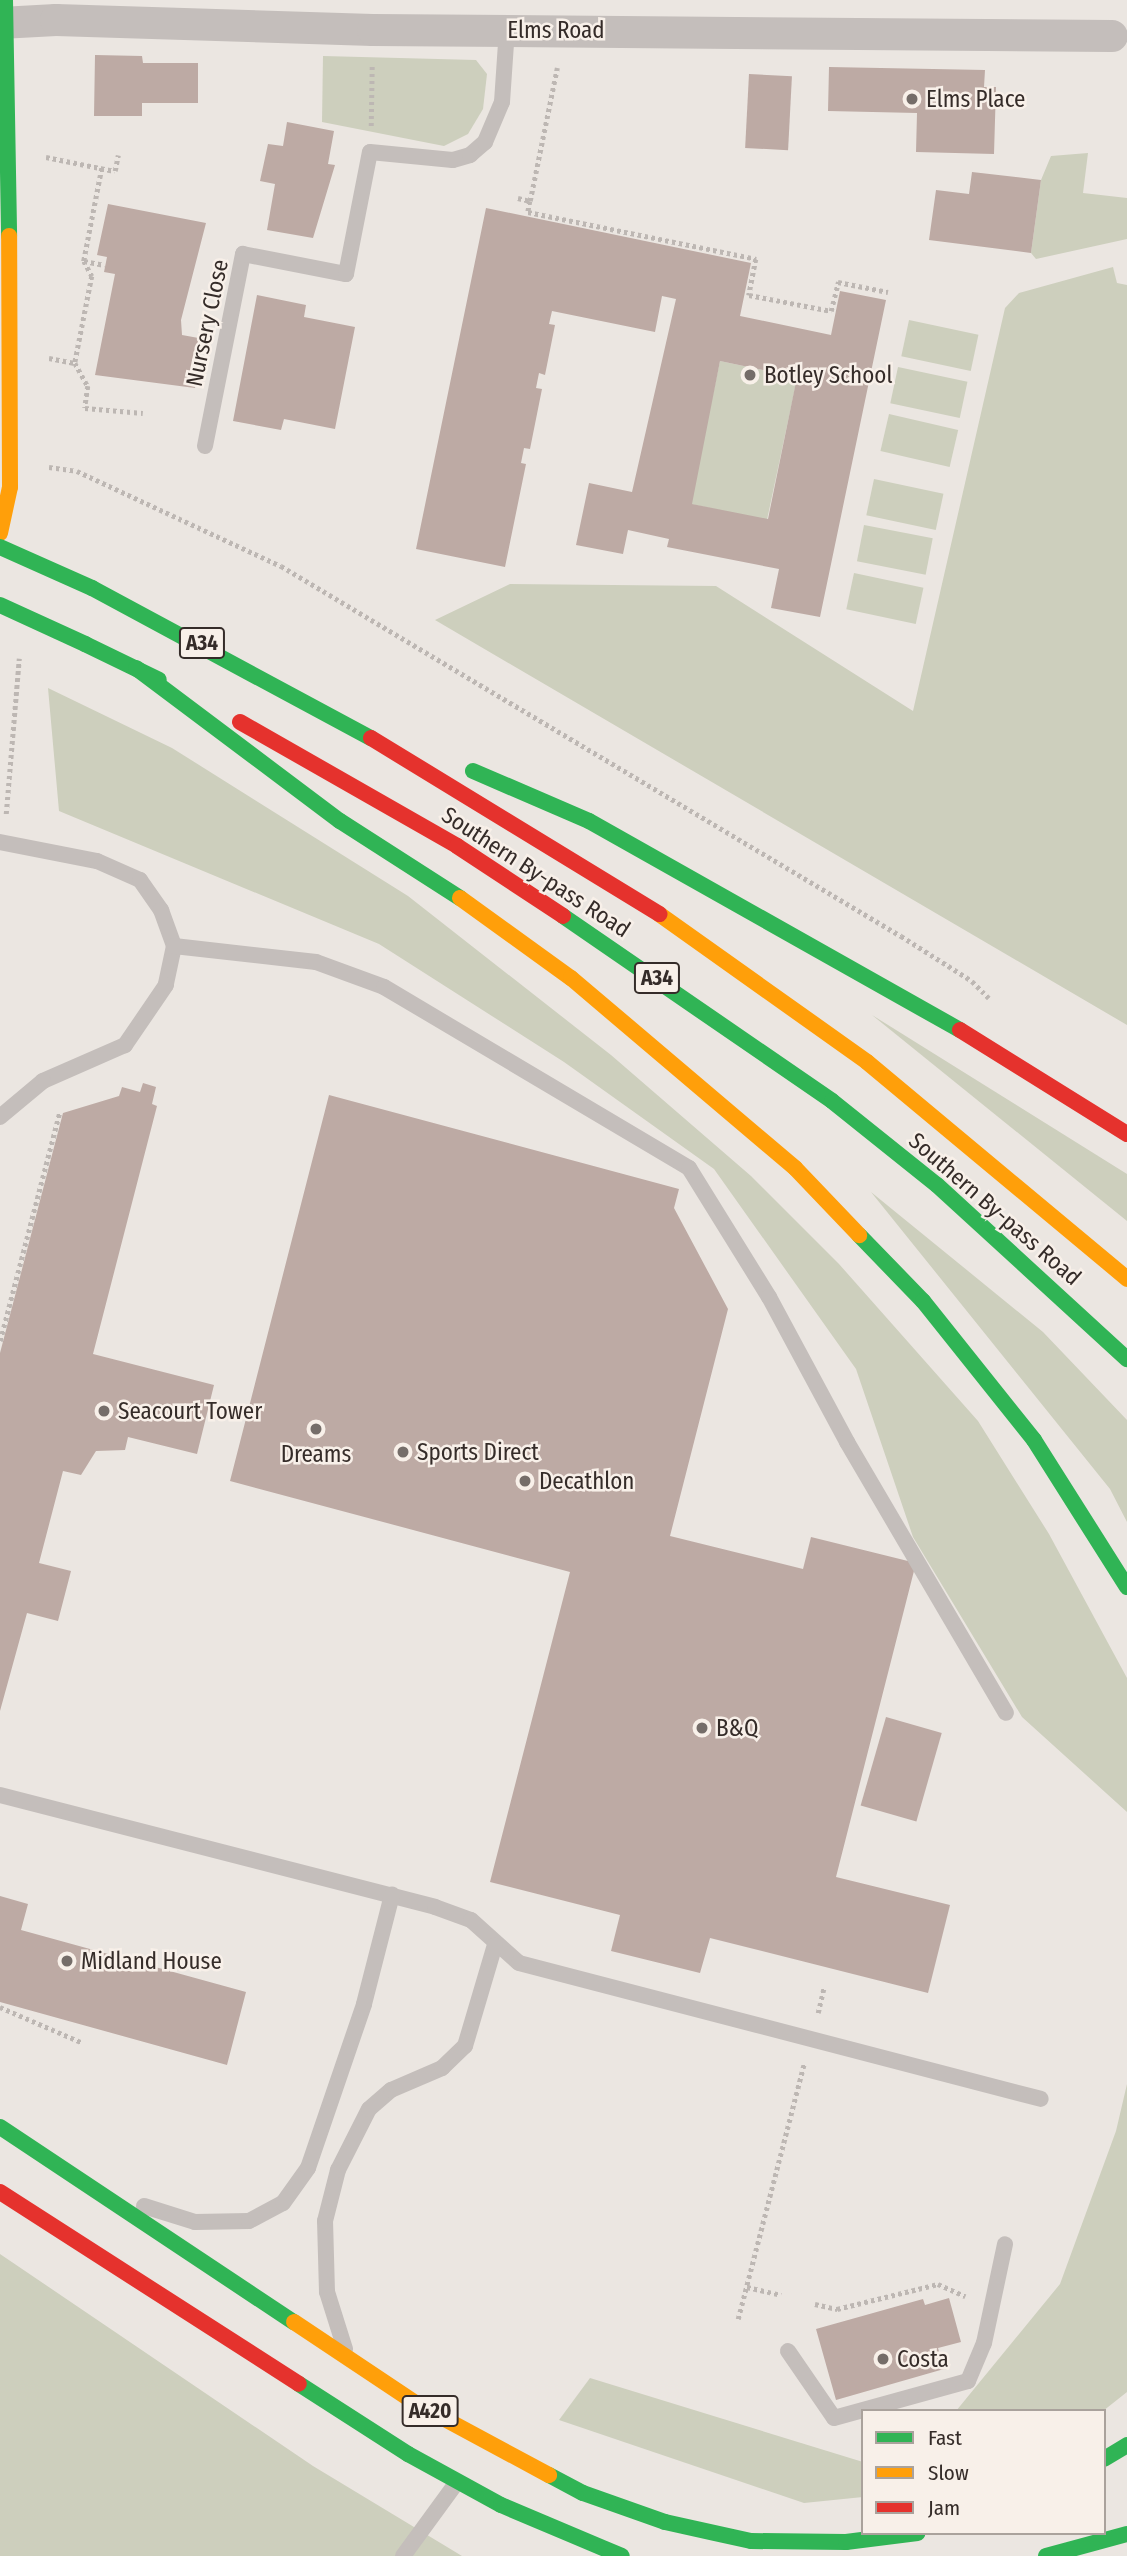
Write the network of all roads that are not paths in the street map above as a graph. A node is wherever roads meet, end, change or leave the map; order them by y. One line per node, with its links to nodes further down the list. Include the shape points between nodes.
1 (4, 15): 2 (street, Elms Road, via 373,30); 4 (main road)
2 (507, 29): 3 (street, Elms Road); 6 (lane, Nursery Close, via 502,102 495,126 478,149 453,160 370,152 346,274 243,254)
3 (1119, 36)
4 (5, 285): 5 (main road)
5 (5, 338): 7 (main road, via 10,487)
6 (205, 446)
7 (0, 533)
8 (0, 547): 11 (main road, Southern By-pass Road / A34, bridge, via 92,588)
9 (0, 605): 10 (main road, Southern By-pass Road / A34, bridge)
10 (136, 668): 19 (main road, Southern By-pass Road / A34, via 293,750 457,846 718,1019 832,1101 937,1185); 20 (main road, via 340,821 429,875 571,978 785,1159 923,1301 976,1364 1034,1440)
11 (310, 701): 12 (main road); 18 (main road, Southern By-pass Road / A34, via 490,804 730,963 961,1136)
12 (424, 750)
13 (462, 766): 17 (main road, via 589,821 698,879 935,1014)
14 (2, 842): 15 (lane, via 97,861 140,880 161,910)
15 (174, 946): 16 (lane, via 166,985 125,1045 43,1081); 21 (lane, via 316,962 384,987 689,1168 769,1297 847,1443)
16 (0, 1117)
17 (1127, 1134)
18 (1127, 1279)
19 (1127, 1359)
20 (1127, 1587)
21 (1006, 1713)
22 (0, 1794): 23 (lane)
23 (392, 1895): 24 (lane, via 471,1920); 27 (lane, via 364,2004 308,2168 282,2203 249,2221 195,2222)
24 (495, 1945): 25 (lane, via 519,1963); 31 (lane, via 464,2046 442,2068 391,2090 369,2109 338,2170 325,2221 327,2292)
25 (1041, 2099)
26 (0, 2127): 27 (main road, A420)
27 (98, 2191): 31 (main road, A420)
28 (0, 2192): 36 (main road, A420, via 408,2454)
29 (1005, 2244): 32 (lane, via 992,2308 968,2381)
30 (788, 2351): 33 (lane, via 834,2418)
31 (347, 2357): 38 (main road, A420, via 517,2461 583,2493 665,2522 751,2540 802,2544)
32 (867, 2409)
33 (861, 2411)
34 (1127, 2445): 35 (main road)
35 (1106, 2458)
36 (458, 2481): 39 (lane); 40 (main road, A420)
37 (1127, 2534): 41 (main road)
38 (895, 2535)
39 (403, 2556)
40 (622, 2556)
41 (1046, 2556)

